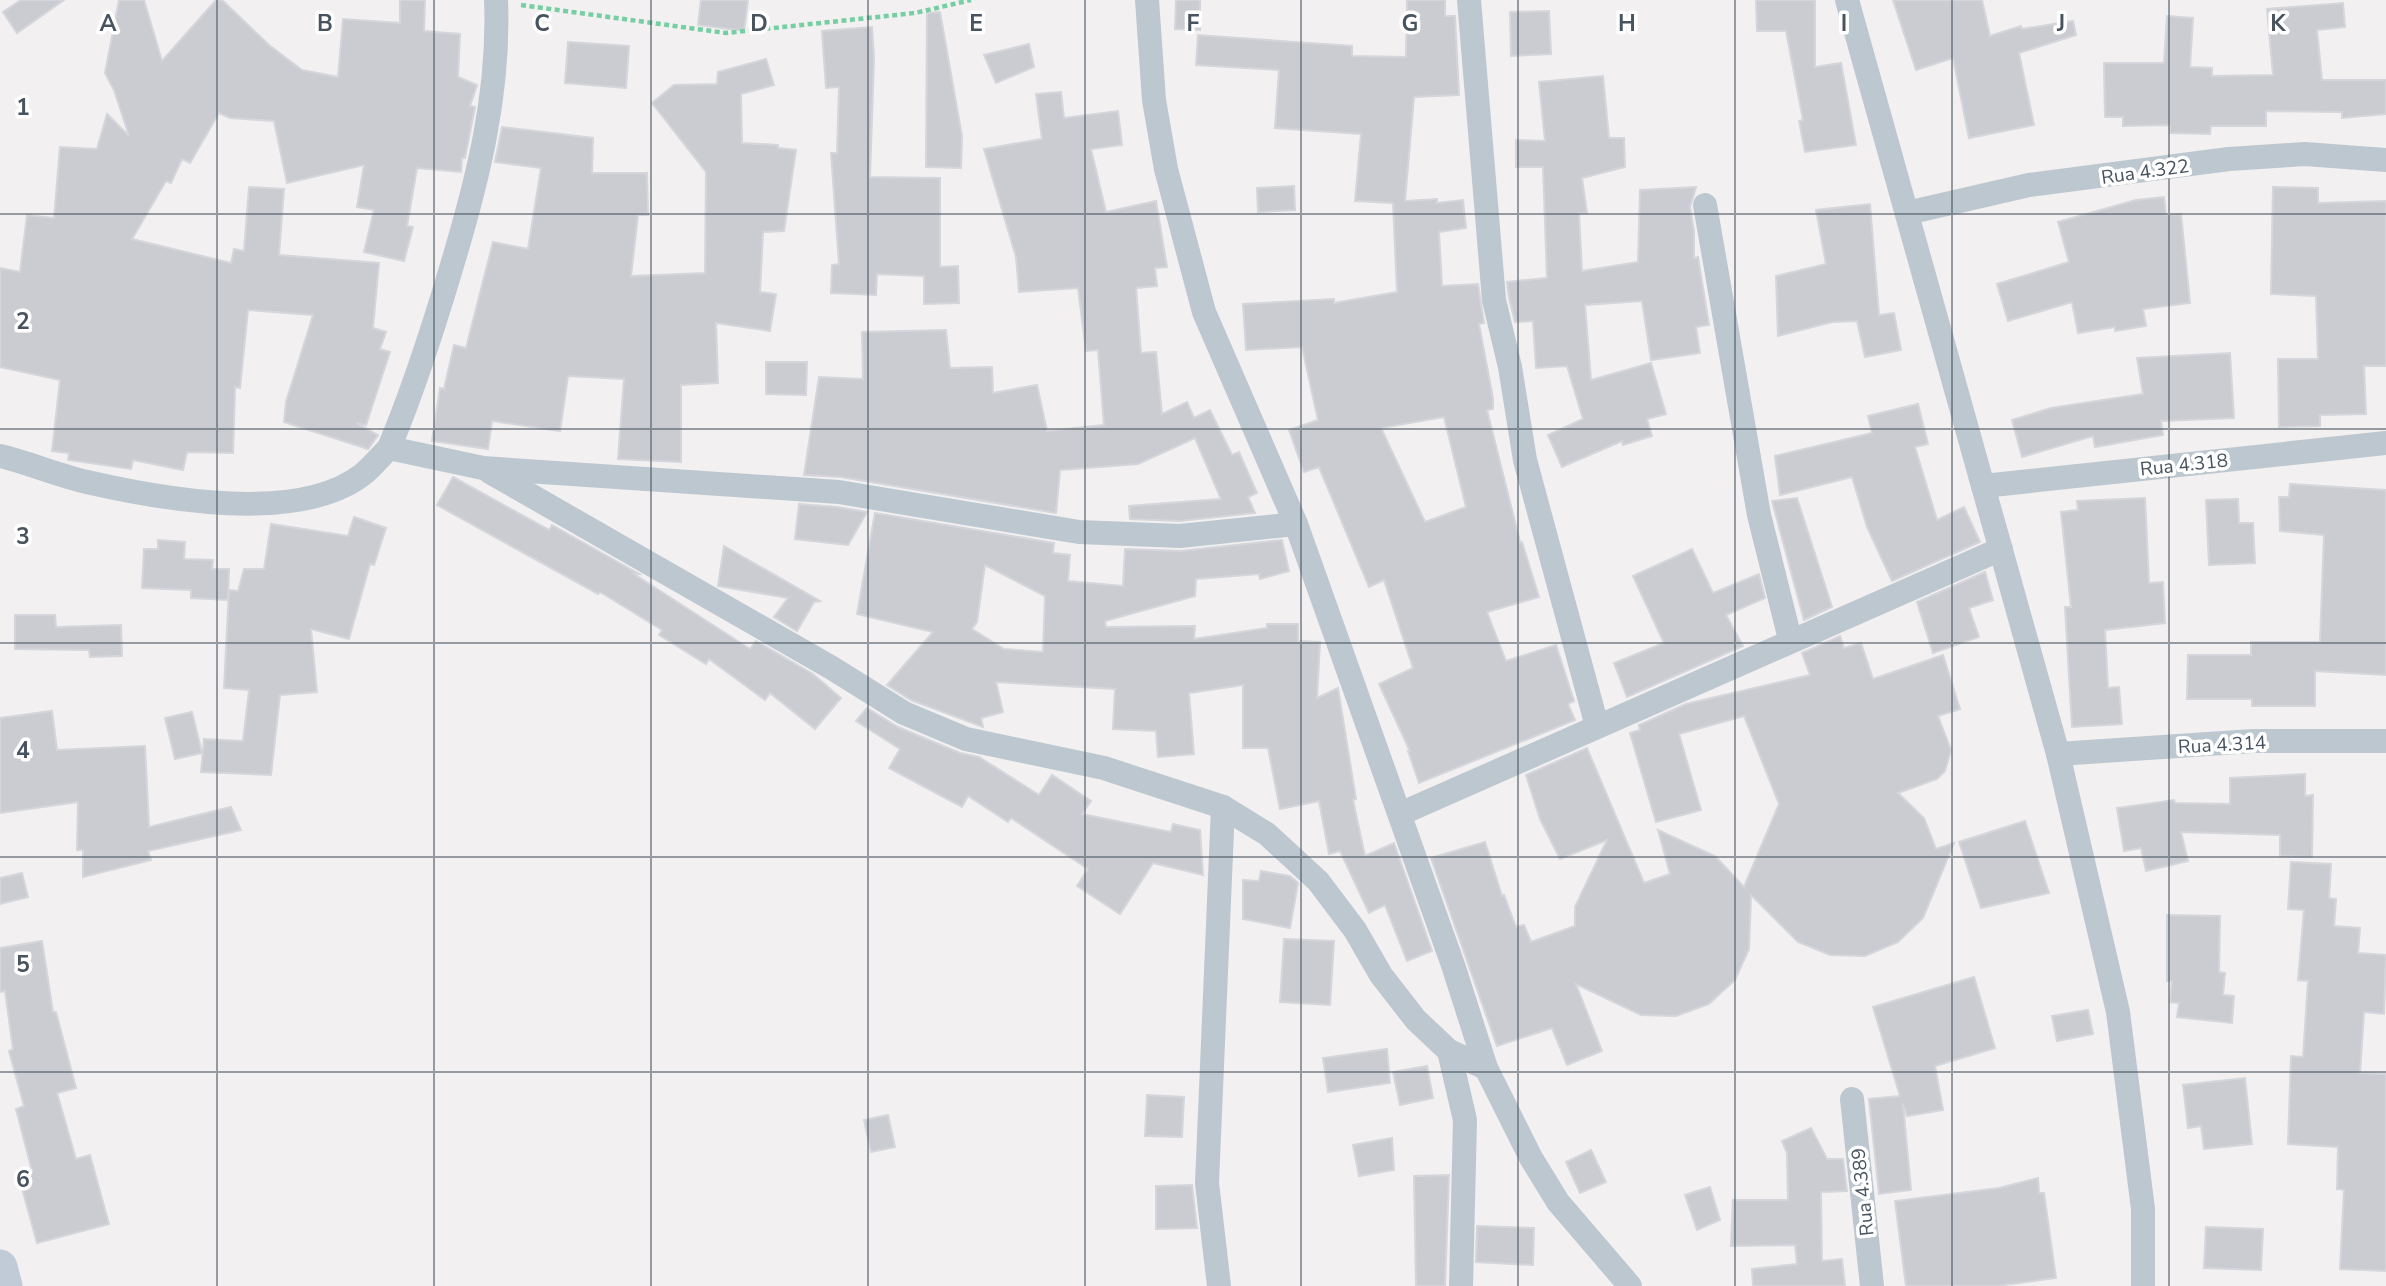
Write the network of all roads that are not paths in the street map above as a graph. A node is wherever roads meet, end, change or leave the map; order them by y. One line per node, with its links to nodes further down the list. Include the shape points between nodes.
1 (1147, 0): 13 (street, via 1154,100 1179,227 1204,312)
2 (1469, 0): 16 (street, via 1494,300 1525,460)
3 (1847, 0): 7 (street)
4 (496, 1): 9 (street, via 495,85 467,217 418,380)
5 (2386, 160): 7 (street, Rua 4.322, via 2305,154 2229,159 2029,185)
6 (1705, 205): 15 (street, via 1759,515)
7 (1907, 213): 12 (street)
8 (2386, 443): 12 (street, Rua 4.318)
9 (389, 448): 10 (street, via 361,475 324,493 285,501 211,501 142,493); 11 (street)
10 (0, 456)
11 (483, 468): 13 (street, via 839,492 1079,532 1180,536); 19 (street, via 904,713 966,739 1104,768)
12 (1983, 486): 14 (street)
13 (1296, 524): 20 (street)
14 (2001, 549): 15 (street); 18 (street)
15 (1790, 639): 16 (street)
16 (1597, 726): 20 (street)
17 (2386, 741): 18 (street, Rua 4.314, via 2253,741)
18 (2058, 754): 30 (street, via 2118,1012 2143,1209)
19 (1223, 807): 21 (street, via 1267,834 1318,881 1381,975 1416,1020); 26 (street, via 1207,1183)
20 (1400, 814): 22 (street)
21 (1449, 1051): 22 (street); 27 (street, via 1465,1120)
22 (1486, 1068): 28 (street, via 1558,1202)
23 (1852, 1099): 29 (street, Rua 4.389)
24 (0, 1266): 25 (main road)
25 (5, 1286)
26 (1219, 1286)
27 (1461, 1286)
28 (1630, 1286)
29 (1871, 1286)
30 (2143, 1286)

